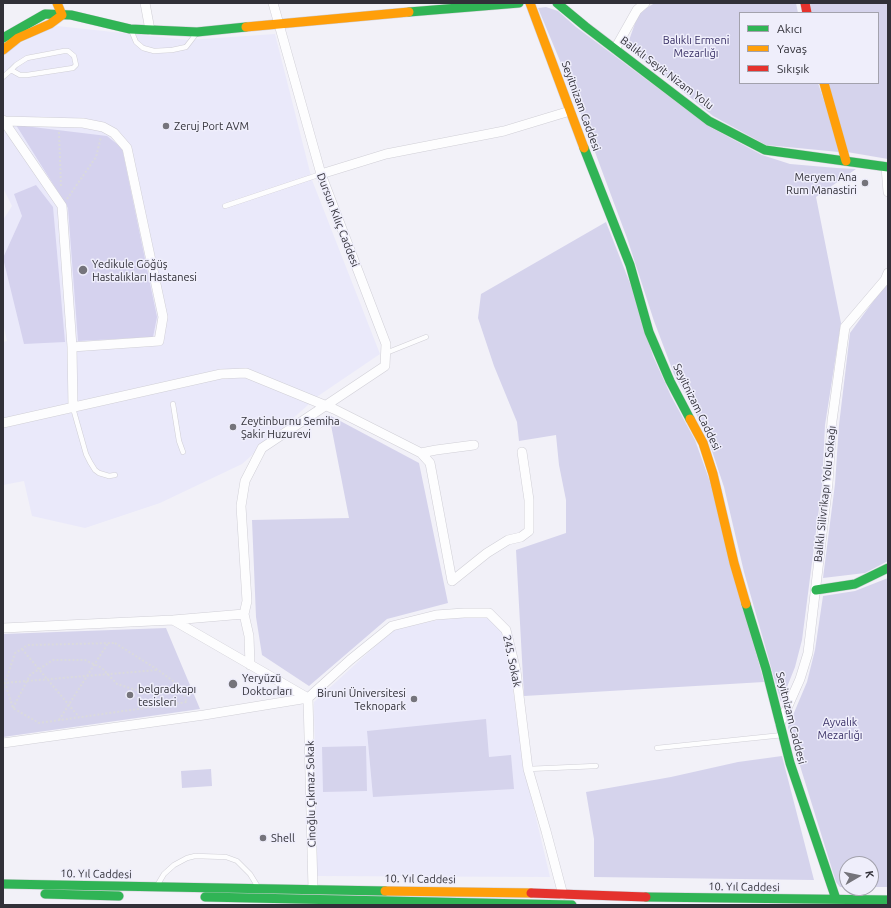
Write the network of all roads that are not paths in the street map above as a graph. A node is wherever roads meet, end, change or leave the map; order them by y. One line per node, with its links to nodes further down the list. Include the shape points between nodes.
1 (56, 3): 9 (main road)
2 (145, 3): 12 (street)
3 (273, 3): 10 (street, Dursun Kılıç Caddesi)
4 (519, 3): 8 (main road)
5 (530, 3): 20 (main road, Seyitnizam Caddesi)
6 (557, 3): 15 (main road, Balıklı Seyit Nizam Yolu)
7 (645, 3): 15 (street, via 637,10)
8 (473, 4): 10 (main road)
9 (62, 15): 11 (main road); 14 (main road, via 45,14); 16 (main road, via 50,24 18,38)
10 (278, 24): 13 (main road); 24 (street, Dursun Kılıç Caddesi)
11 (130, 28): 12 (main road); 13 (lane, via 136,42 143,48 154,51 186,47)
12 (150, 30): 13 (main road)
13 (197, 32)
14 (3, 38)
15 (615, 49): 22 (main road, Balıklı Seyit Nizam Yolu, via 709,121 765,150)
16 (3, 50)
17 (11, 70): 17 (lane, via 27,58 64,51 74,56 76,65 68,70 27,75 20,75); 18 (lane)
18 (3, 77)
19 (824, 84): 22 (main road)
20 (570, 111): 24 (street, via 504,131 386,154); 47 (main road, Seyitnizam Caddesi, via 630,265 649,332 670,381 705,449 734,563)
21 (3, 121): 29 (street, via 62,206); 29 (street, via 83,123 103,127 114,133 127,148 163,317 159,341)
22 (846, 160): 23 (main road, Balıklı Seyit Nizam Yolu)
23 (887, 167): 25 (street)
24 (320, 174): 26 (lane); 30 (street, Dursun Kılıç Caddesi, via 386,344)
25 (888, 192)
26 (225, 206)
27 (888, 273): 41 (street, Balıklı Silivrikapı Yolu Sokağı, via 885,280 845,327 832,421)
28 (426, 337): 30 (lane)
29 (72, 347): 33 (street)
30 (386, 353): 32 (street, via 385,366)
31 (173, 404): 36 (lane)
32 (326, 406): 33 (street, via 246,373 222,374); 38 (street); 42 (street, via 262,448 245,481 241,506 247,601)
33 (73, 408): 34 (street); 39 (lane, via 86,454 95,470 109,476)
34 (3, 423)
35 (474, 445): 38 (street)
36 (183, 452)
37 (522, 452): 38 (street, via 529,500 529,531 487,553 452,581 430,463)
38 (421, 453)
39 (115, 475)
40 (888, 568): 41 (main road, via 855,584)
41 (816, 590): 47 (street, Balıklı Silivrikapı Yolu Sokağı, via 808,653 800,679)
42 (244, 614): 43 (street); 45 (street, via 249,636)
43 (173, 620): 44 (street); 45 (street)
44 (3, 628)
45 (250, 665): 46 (street)
46 (308, 698): 49 (street); 52 (street, 245. Sokak, via 392,626 436,615 488,613 506,630 516,670); 56 (street, Cinoğlu Çıkmaz Sokak)
47 (780, 724): 48 (main road, Seyitnizam Caddesi)
48 (783, 735): 50 (lane); 62 (main road, Seyitnizam Caddesi, via 790,763)
49 (3, 743)
50 (657, 748)
51 (596, 766): 52 (lane)
52 (528, 769): 58 (street, 245. Sokak)
53 (3, 884): 54 (main road, 10. Yıl Caddesi)
54 (157, 887): 55 (main road, 10. Yıl Caddesi); 55 (lane, via 164,874 174,865 195,856 226,857 237,861)
55 (259, 888): 56 (main road, 10. Yıl Caddesi)
56 (313, 890): 58 (main road, 10. Yıl Caddesi)
57 (34, 894): 59 (main road, 10. Yıl Caddesi)
58 (563, 895): 62 (main road, 10. Yıl Caddesi)
59 (130, 896)
60 (193, 897): 63 (main road, 10. Yıl Caddesi)
61 (888, 900): 62 (main road, 10. Yıl Caddesi)
62 (846, 902)
63 (578, 905)

